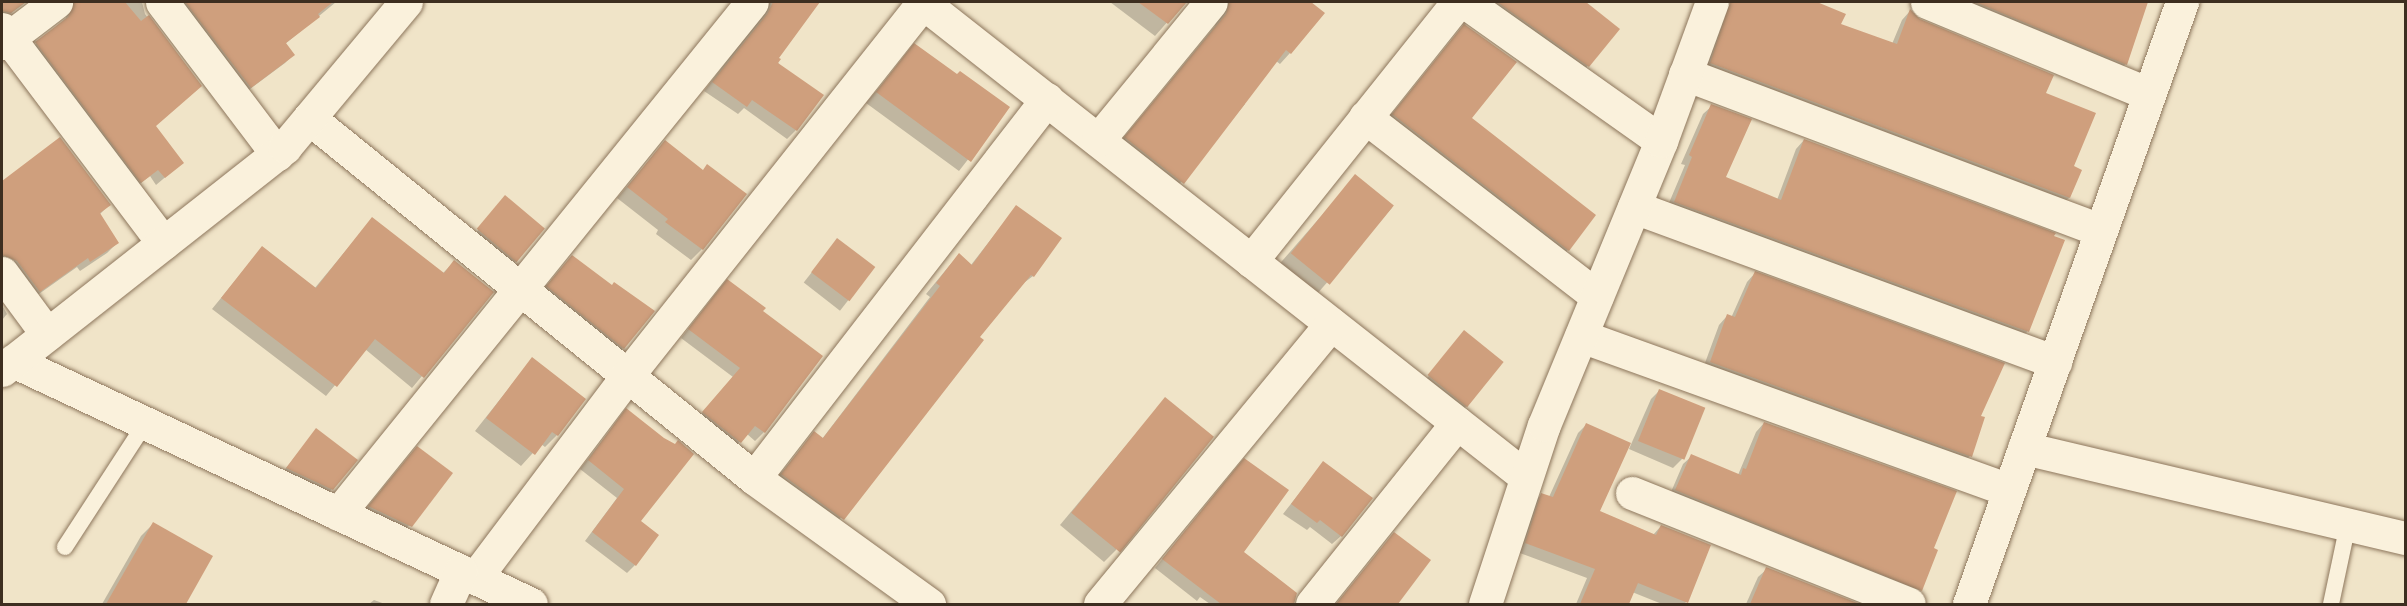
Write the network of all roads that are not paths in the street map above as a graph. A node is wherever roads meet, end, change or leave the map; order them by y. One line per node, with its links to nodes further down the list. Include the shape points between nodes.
1 (56, 2): 12 (street)
2 (162, 2): 20 (street)
3 (406, 2): 17 (street)
4 (752, 2): 26 (street)
5 (1211, 2): 18 (street)
6 (1458, 2): 16 (street)
7 (1465, 2): 19 (street)
8 (1712, 2): 13 (street)
9 (1927, 2): 14 (street)
10 (2182, 2): 14 (street)
11 (936, 6): 15 (street); 33 (street)
12 (4, 36): 23 (street)
13 (1685, 74): 19 (street); 22 (street)
14 (2149, 94): 22 (street)
15 (1047, 99): 18 (street); 38 (street)
16 (1365, 117): 24 (street); 27 (street)
17 (309, 118): 20 (street); 26 (street)
18 (1098, 140): 24 (street)
19 (1661, 141): 21 (street)
20 (277, 154): 23 (street)
21 (1634, 207): 27 (street); 31 (street)
22 (2101, 230): 31 (street)
23 (164, 243): 29 (street)
24 (1251, 261): 28 (street)
25 (2, 273): 29 (street)
26 (520, 290): 33 (street); 41 (street)
27 (1598, 296): 30 (street)
28 (1331, 324): 34 (street); 50 (street)
29 (47, 334): 32 (street)
30 (1581, 336): 37 (street); 39 (street)
31 (2055, 362): 36 (street)
32 (7, 366): 35 (street)
33 (627, 376): 38 (street); 45 (street)
34 (1457, 423): 37 (street); 51 (street)
35 (145, 424): 41 (street); 44 (lane)
36 (2024, 448): 39 (street); 42 (street)
37 (1526, 477): 46 (street)
38 (754, 478): 49 (street)
39 (2009, 490): 53 (street)
40 (1632, 492): 52 (street)
41 (338, 514): 45 (street)
42 (2348, 524): 43 (street); 54 (lane)
43 (2406, 538)
44 (65, 547)
45 (468, 575): 47 (street); 48 (street)
46 (1494, 602)
47 (446, 604)
48 (531, 604)
49 (929, 604)
50 (1100, 604)
51 (1312, 604)
52 (1909, 604)
53 (1969, 604)
54 (2331, 604)

